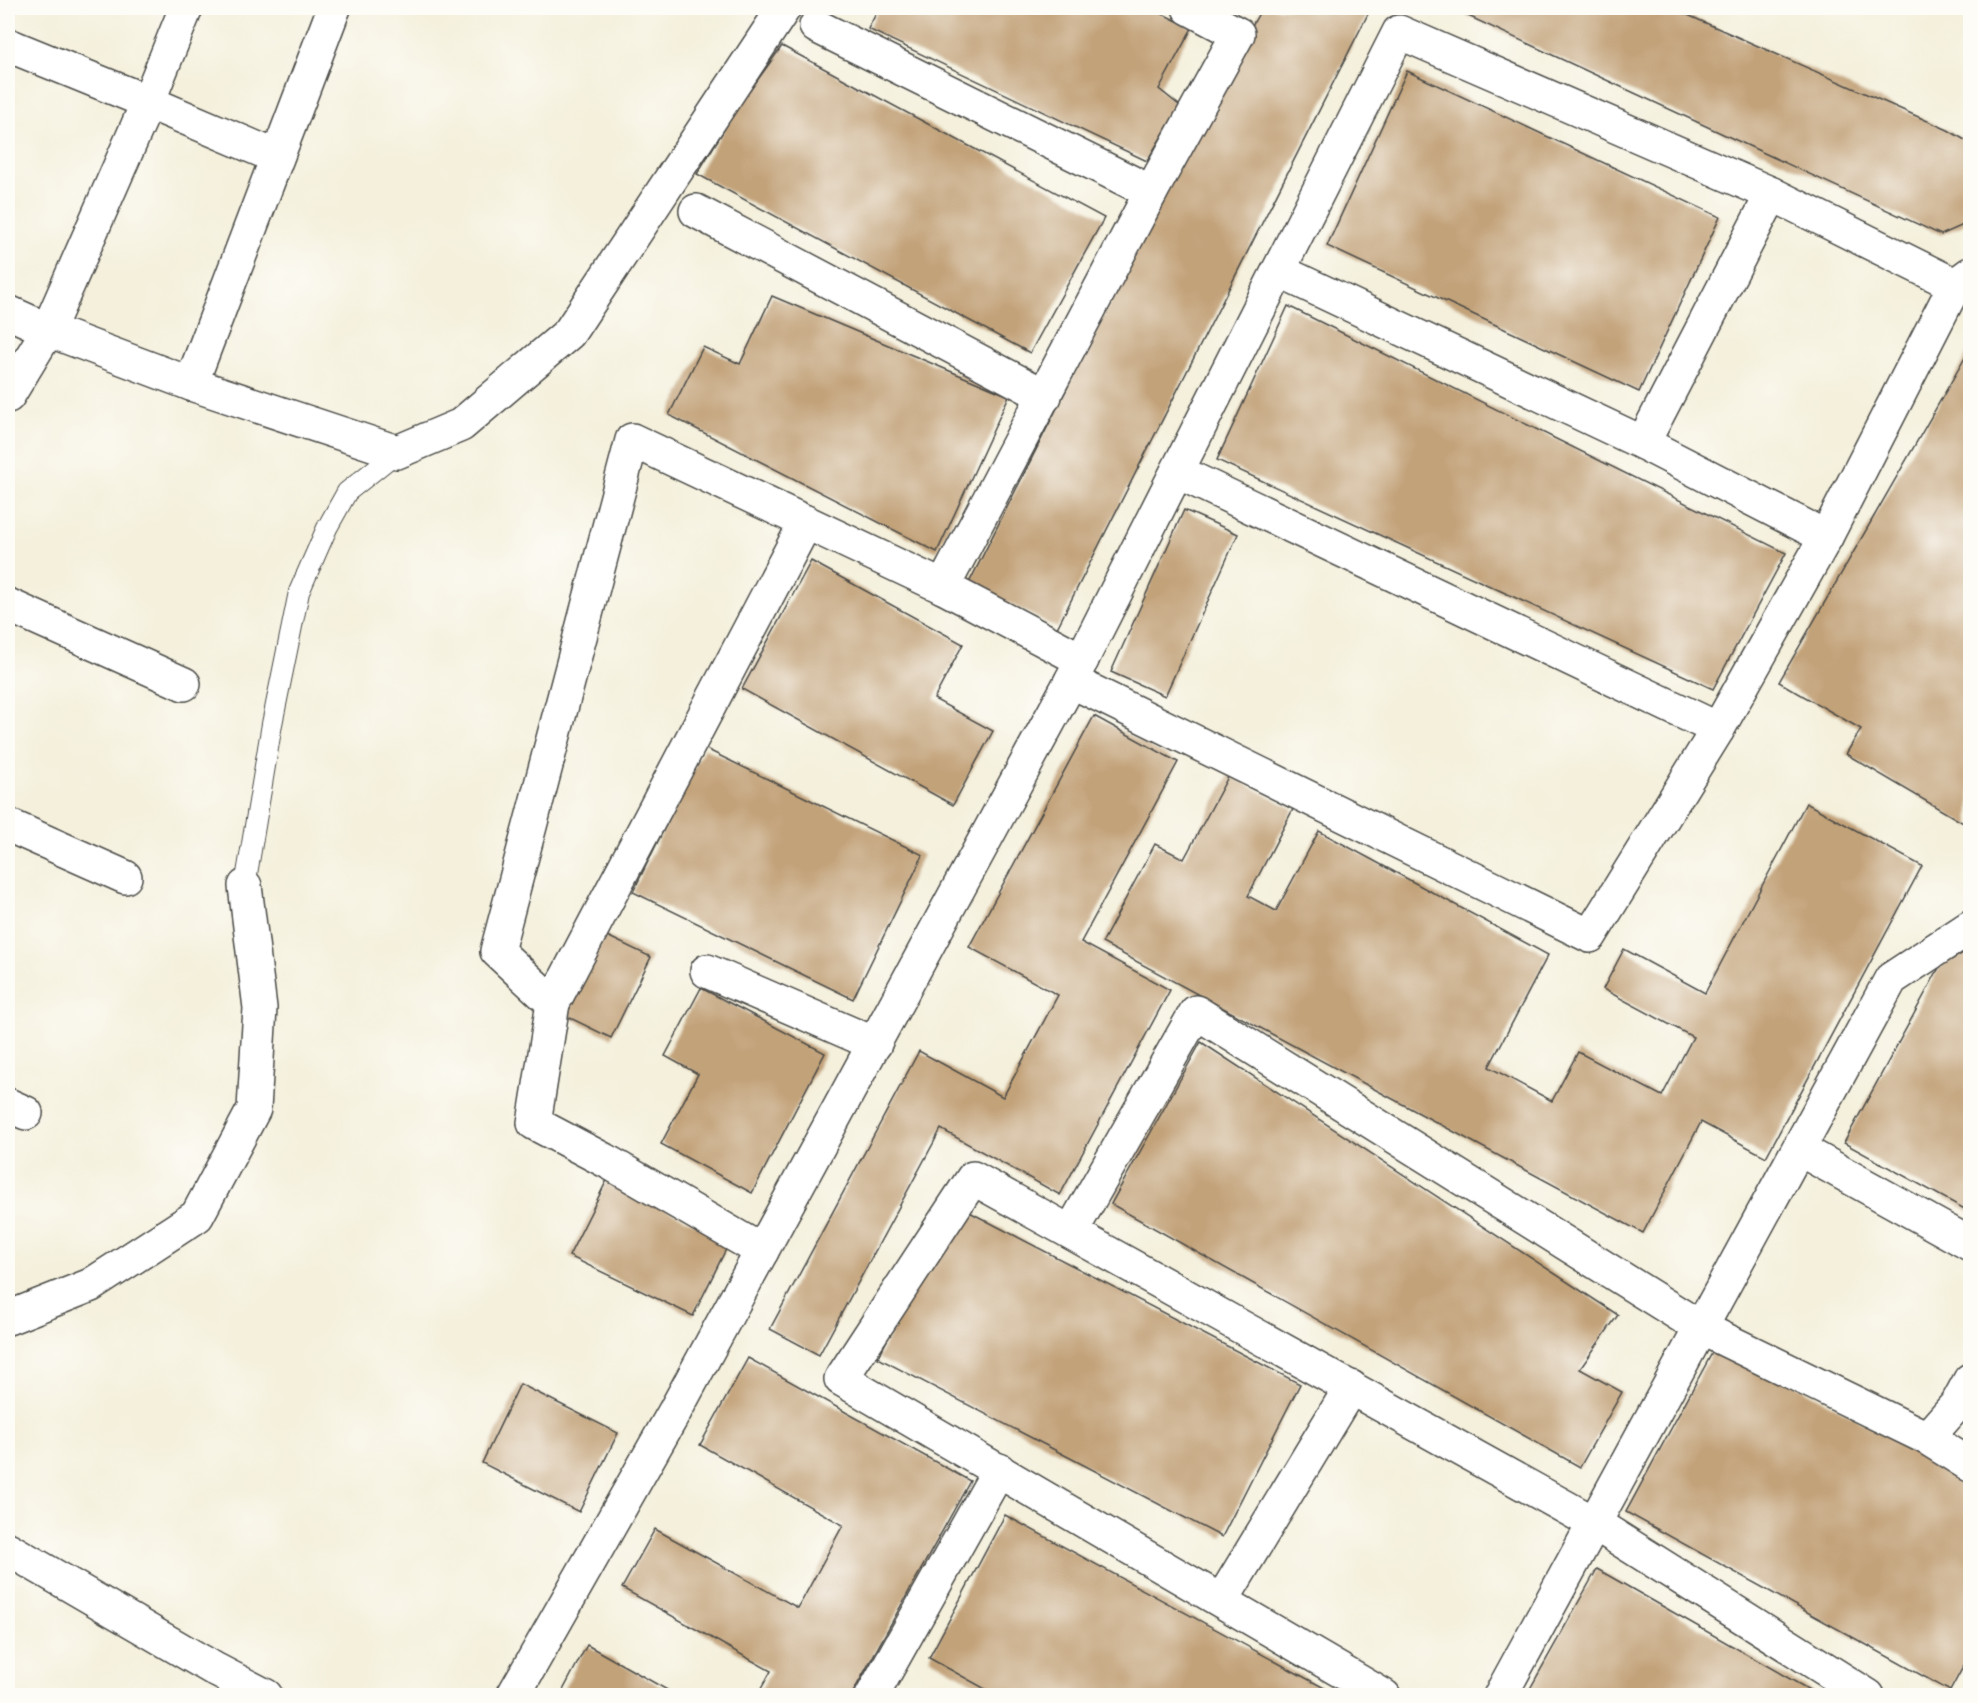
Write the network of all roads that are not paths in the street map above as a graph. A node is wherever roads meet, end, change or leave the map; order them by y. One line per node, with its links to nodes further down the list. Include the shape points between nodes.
1 (186, 8): 7 (street)
2 (334, 8): 8 (street)
3 (784, 8): 20 (street, via 569,333 461,425)
4 (1189, 8): 9 (street, via 1238,34)
5 (816, 26): 9 (street)
6 (8, 45): 7 (street)
7 (148, 102): 8 (street); 15 (street)
8 (277, 158): 16 (street)
9 (1151, 192): 18 (street)
10 (1772, 194): 12 (street, via 1399,32); 13 (street); 19 (street)
11 (696, 211): 18 (street)
12 (1279, 272): 19 (street); 21 (street)
13 (1963, 280): 23 (street)
14 (8, 312): 15 (street)
15 (48, 330): 16 (street); 17 (street)
16 (191, 384): 20 (street)
17 (8, 396)
18 (1045, 396): 24 (street)
19 (1643, 443): 23 (street)
20 (397, 452): 31 (lane, via 346,492 298,592)
21 (1178, 472): 26 (street); 28 (street)
22 (806, 522): 24 (street); 34 (street); 34 (street, via 632,440 497,951)
23 (1826, 537): 28 (street)
24 (943, 587): 26 (street)
25 (8, 605): 27 (street)
26 (1077, 670): 28 (street, via 1590,936); 35 (street)
27 (184, 684)
28 (1718, 729)
29 (8, 825): 30 (street)
30 (125, 877)
31 (245, 886): 40 (street, via 260,1008 254,1109 197,1216 91,1285)
32 (1971, 927): 36 (street, via 1891,980)
33 (707, 971): 35 (street)
34 (553, 1003): 39 (street, via 534,1123)
35 (875, 1044): 39 (street)
36 (1799, 1149): 38 (street); 41 (street)
37 (1071, 1232): 41 (street, via 1196,1012); 43 (street); 46 (street, via 973,1178 841,1378)
38 (1971, 1244)
39 (762, 1251): 52 (street)
40 (8, 1318)
41 (1701, 1328): 44 (street); 47 (street)
42 (1971, 1380): 44 (street, via 1957,1404)
43 (1351, 1387): 47 (street); 49 (street)
44 (1927, 1438): 45 (street)
45 (1971, 1464)
46 (999, 1470): 49 (street); 50 (street)
47 (1594, 1523): 54 (street); 55 (street)
48 (8, 1549): 51 (street)
49 (1222, 1600): 53 (street)
50 (880, 1693)
51 (266, 1695)
52 (513, 1695)
53 (1380, 1695)
54 (1500, 1695)
55 (1868, 1695)

